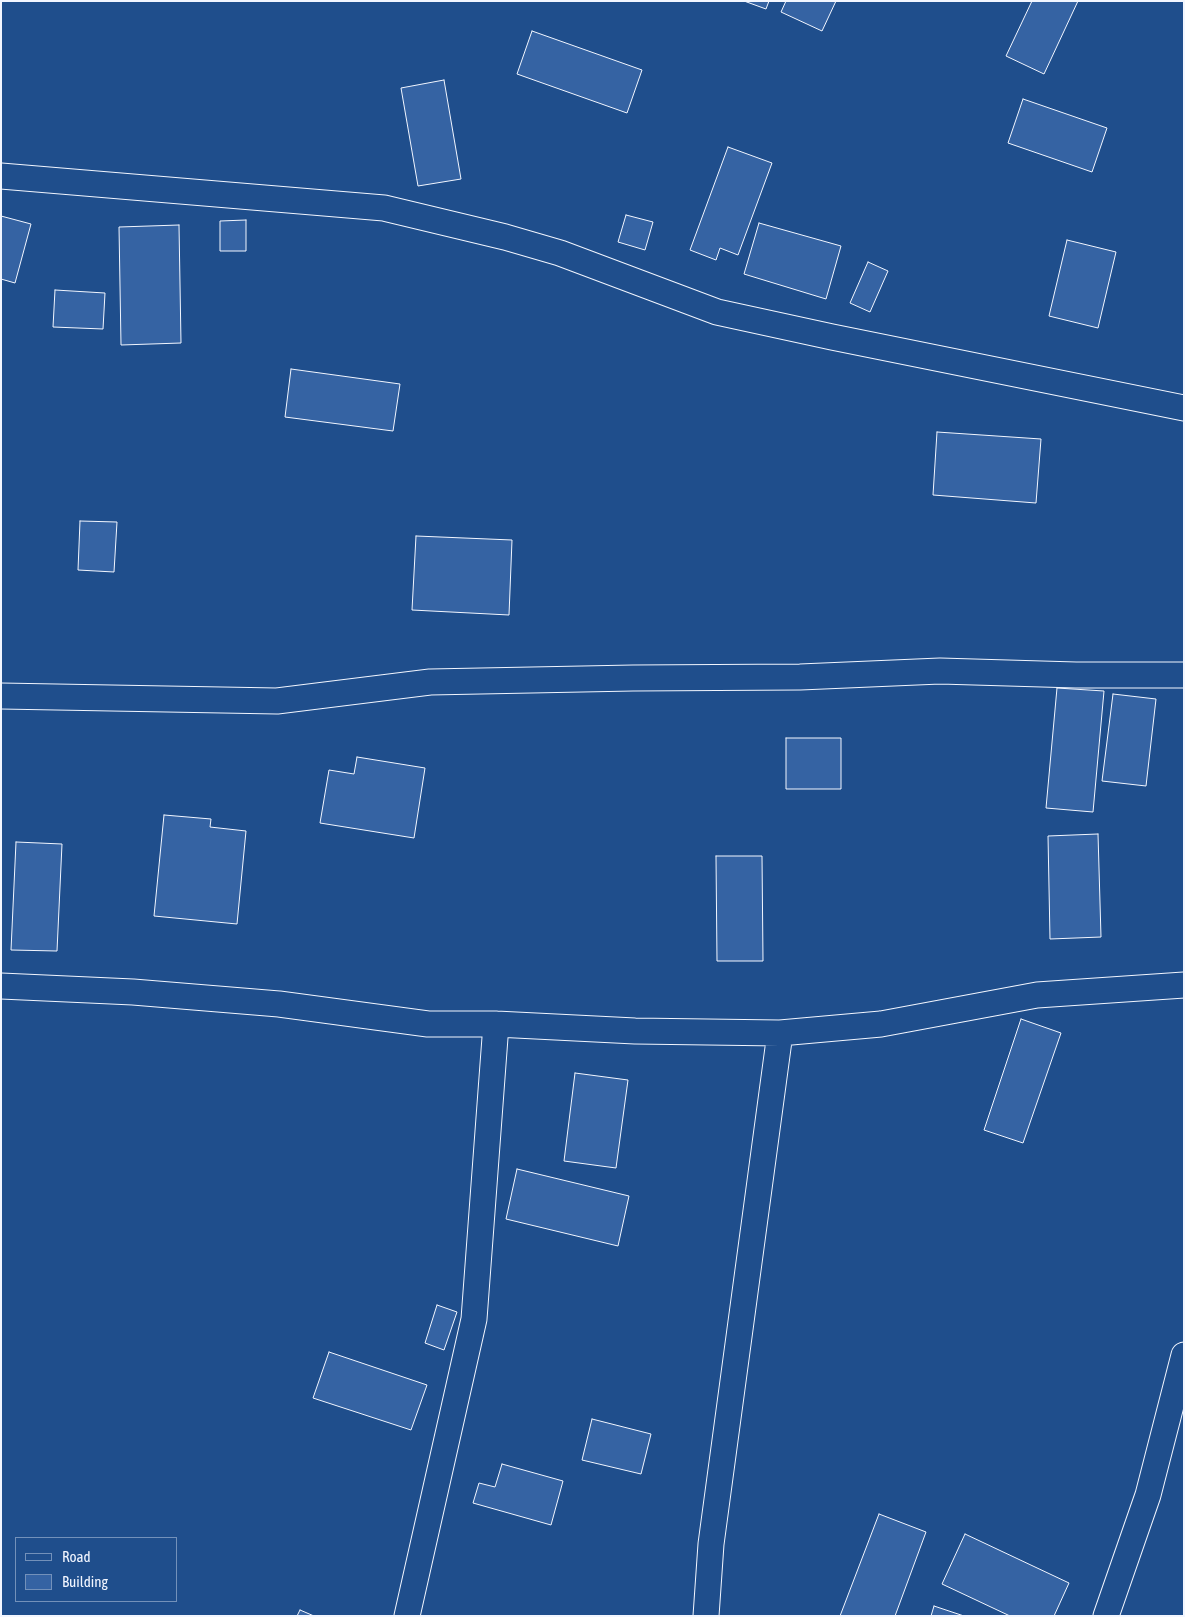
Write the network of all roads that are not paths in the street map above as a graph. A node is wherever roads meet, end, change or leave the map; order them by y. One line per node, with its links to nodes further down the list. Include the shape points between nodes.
1 (1, 176): 2 (street, via 384,208 560,253 717,312)
2 (1184, 408)
3 (1184, 675): 4 (street, via 940,671 430,682 277,701)
4 (1, 696)
5 (1184, 985): 8 (street, via 1037,995 880,1024)
6 (1, 986): 7 (street, via 269,1003 428,1024)
7 (496, 1024): 8 (street); 10 (street, via 474,1320)
8 (780, 1033): 11 (street, via 713,1534)
9 (1184, 1354): 12 (street, via 1148,1495)
10 (407, 1616)
11 (706, 1616)
12 (1106, 1616)

